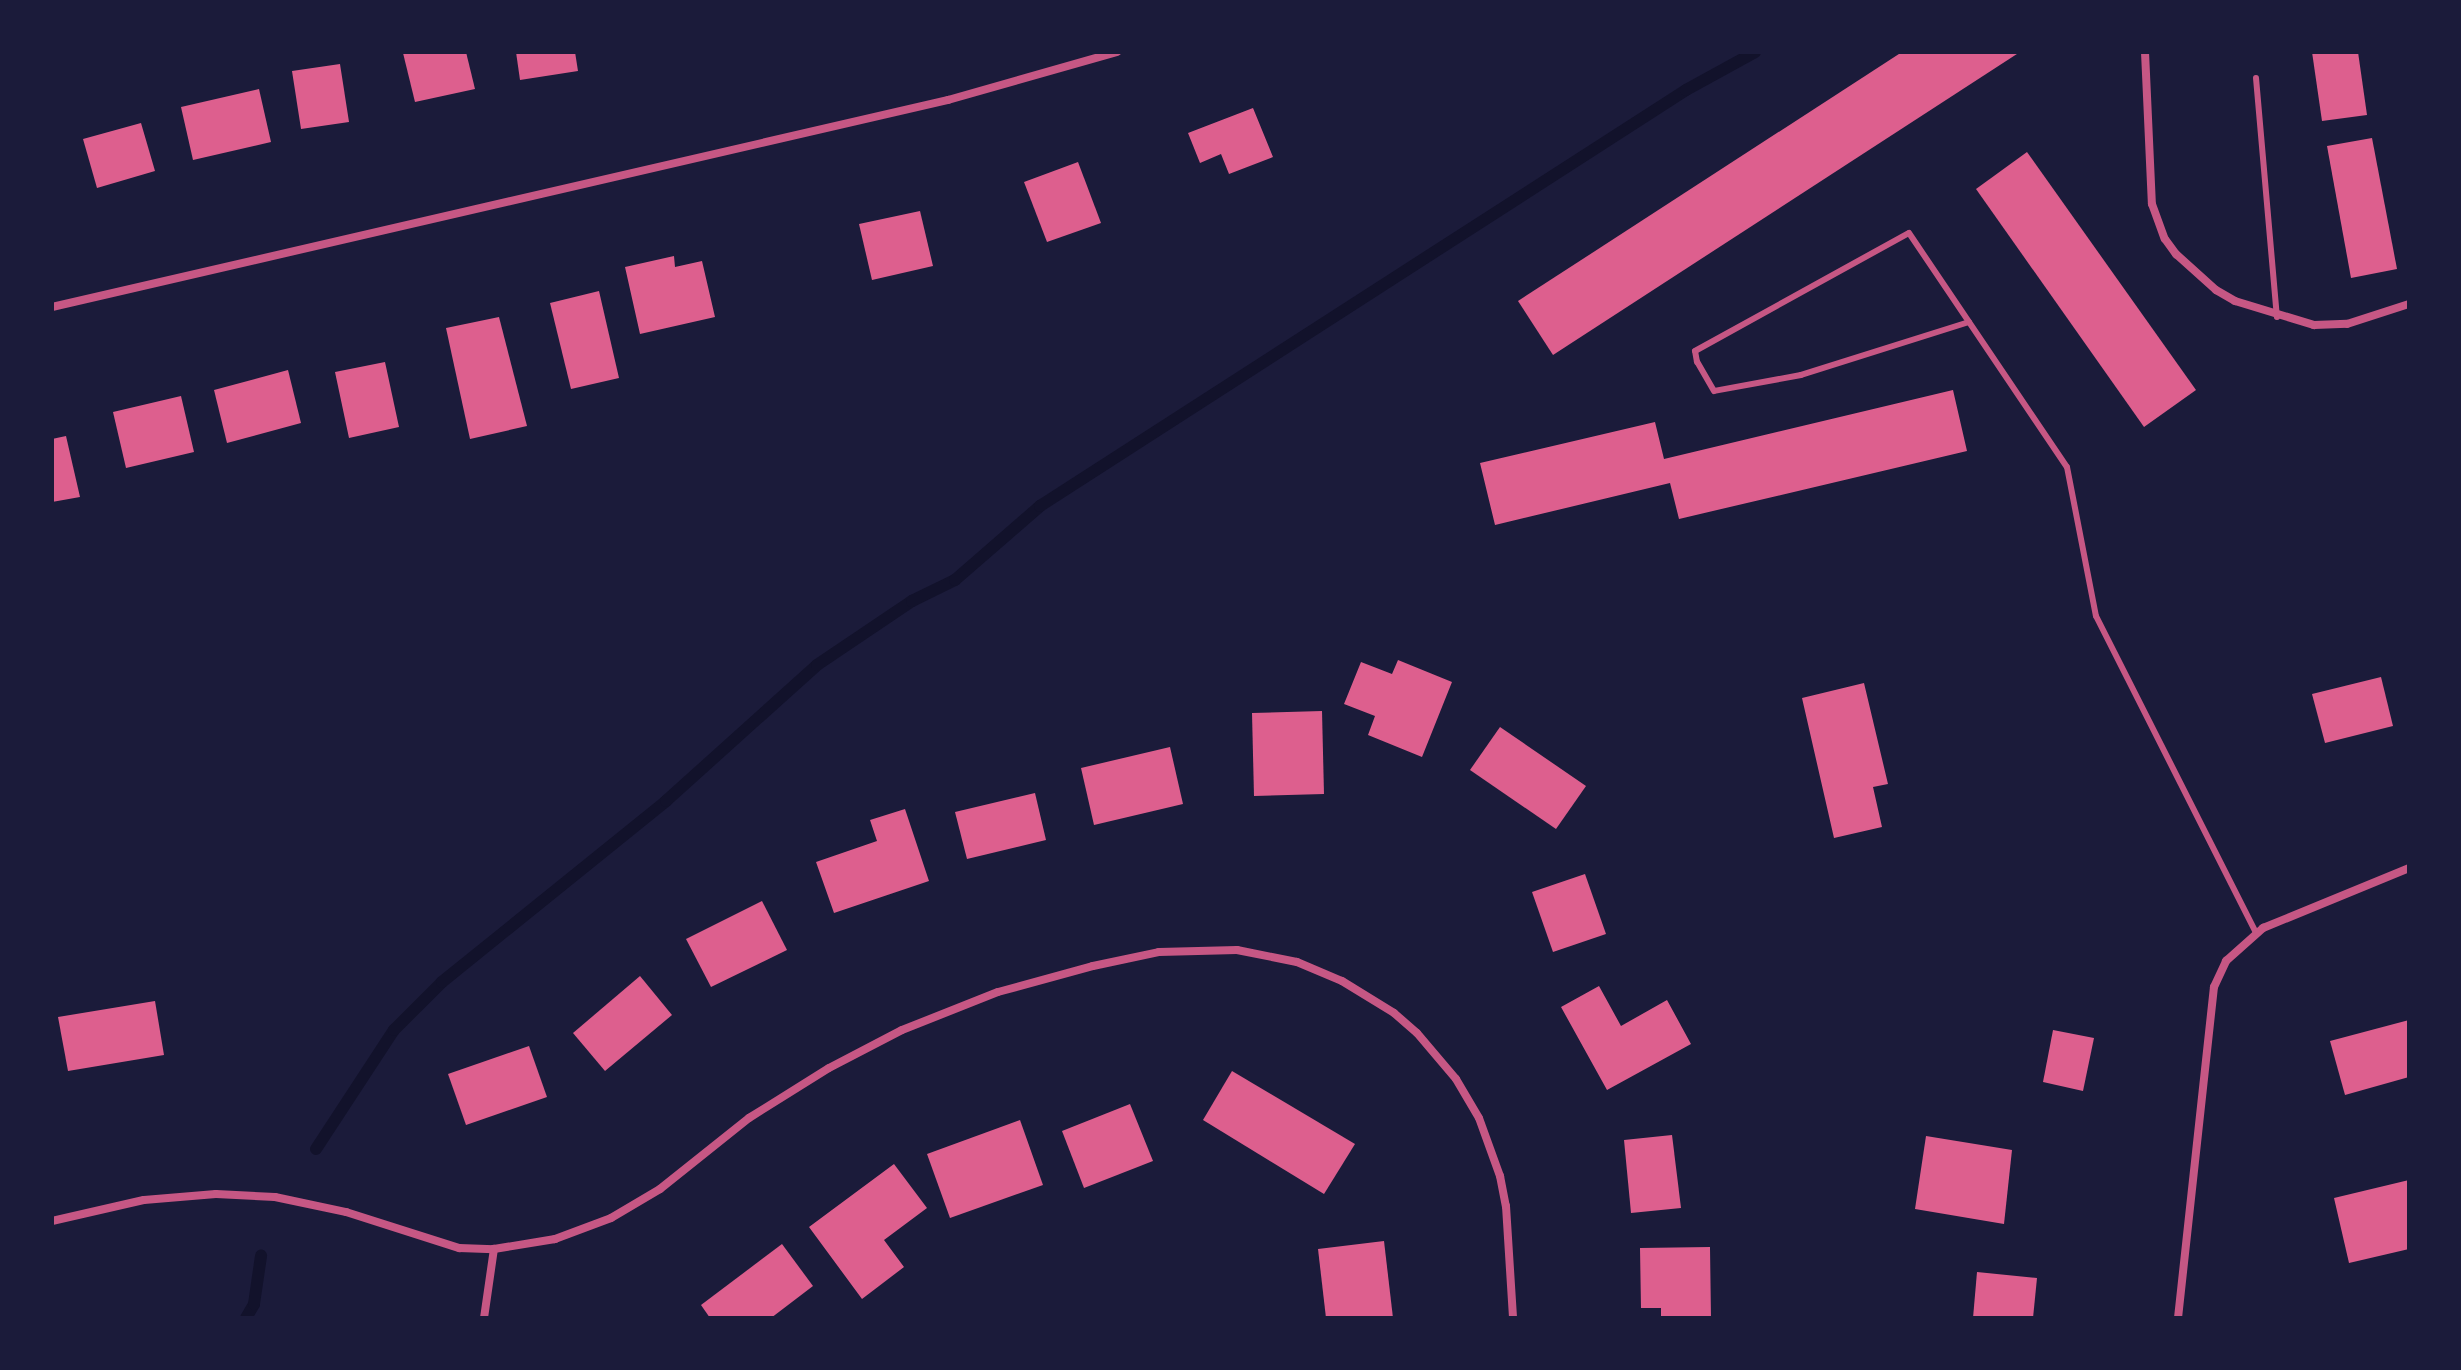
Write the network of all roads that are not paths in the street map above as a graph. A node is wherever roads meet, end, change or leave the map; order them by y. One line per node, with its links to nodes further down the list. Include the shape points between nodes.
1 (1117, 52): 5 (street, via 948,100)
2 (2145, 52): 6 (street, via 2152,204 2165,239 2216,290)
3 (2256, 78): 6 (lane)
4 (2409, 304): 6 (street, via 2347,324 2314,325)
5 (52, 307)
6 (2277, 317)
7 (1969, 322): 7 (lane, via 1909,233 1695,351 1714,391 1801,375); 9 (lane, via 2067,467 2096,616)
8 (2409, 868): 9 (street)
9 (2256, 933): 14 (street, via 2226,961 2214,987)
10 (52, 1221): 11 (street, via 144,1200 216,1194 275,1197 346,1212 428,1241)
11 (494, 1249): 12 (street); 13 (street, via 555,1239 611,1218 660,1189 749,1118 829,1068 998,992 1159,952 1237,950 1297,962 1342,981 1394,1013 1456,1079 1479,1118 1500,1176)
12 (484, 1318)
13 (1513, 1318)
14 (2178, 1318)

